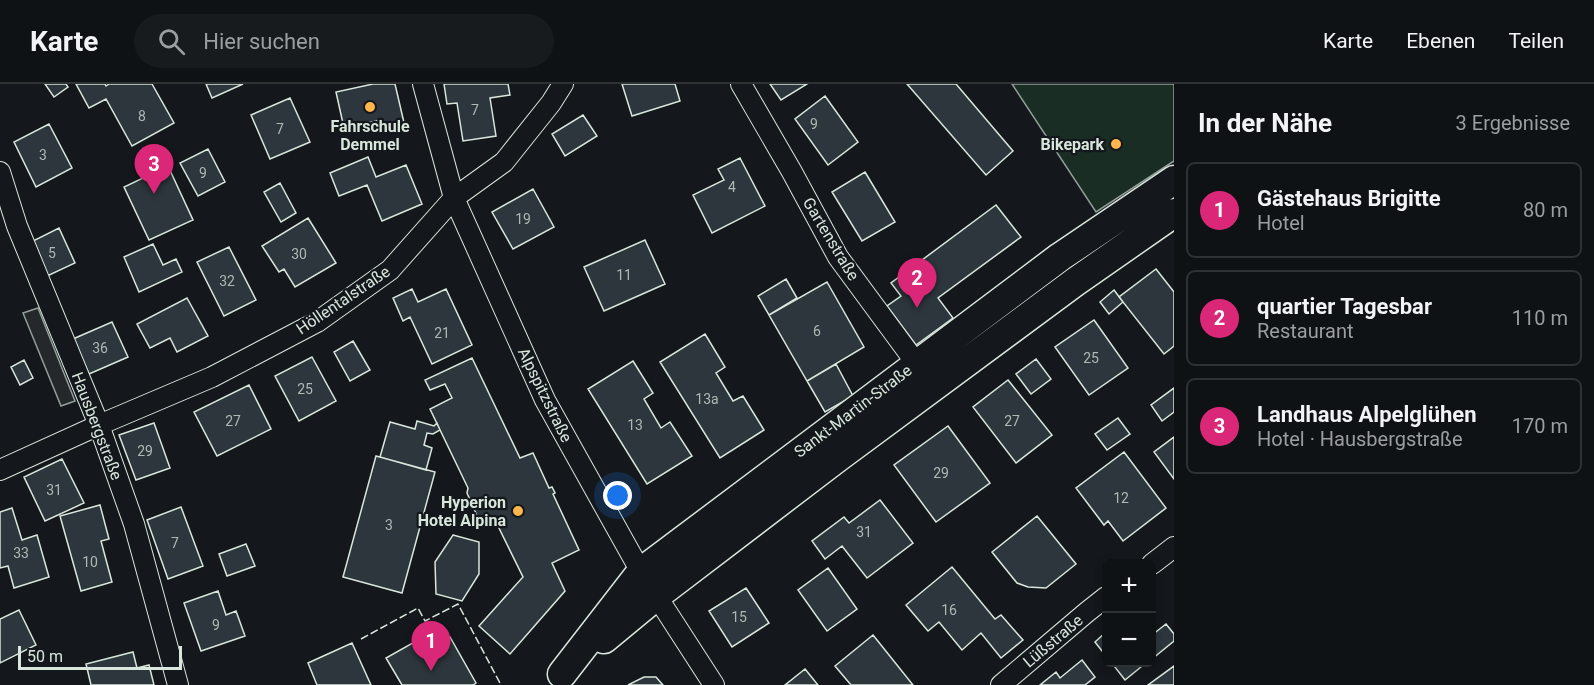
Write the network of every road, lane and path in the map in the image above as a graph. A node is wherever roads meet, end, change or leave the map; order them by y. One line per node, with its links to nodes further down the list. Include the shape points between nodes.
1 (423, 84): 6 (street, Alpspitzstraße)
2 (563, 84): 6 (street, Höllentalstraße, via 504,162)
3 (741, 84): 8 (street, Gartenstraße, via 838,257)
4 (0, 172): 10 (street, Hausbergstraße, via 17,226)
5 (1174, 180): 8 (main road, Sankt-Martin-Straße, via 1060,257)
6 (454, 198): 10 (street, Höllentalstraße, via 390,270 317,322 212,377); 14 (street, Alpspitzstraße, via 545,400)
7 (1174, 213): 9 (main road, Sankt-Martin-Straße)
8 (916, 364): 9 (street, Gartenstraße); 14 (main road, Sankt-Martin-Straße)
9 (933, 387): 15 (main road, Sankt-Martin-Straße)
10 (99, 425): 11 (street, Höllentalstraße); 18 (street, Hausbergstraße, via 134,524)
11 (0, 471)
12 (1174, 547): 13 (street)
13 (1156, 561)
14 (641, 572): 15 (street, Alpspitzstraße); 17 (main road, Sankt-Martin-Straße)
15 (656, 596): 17 (main road, Sankt-Martin-Straße); 19 (street, Alpspitzstraße)
16 (1102, 601): 20 (street, Lüßstraße)
17 (557, 680)
18 (178, 685)
19 (714, 685)
20 (1001, 685)

